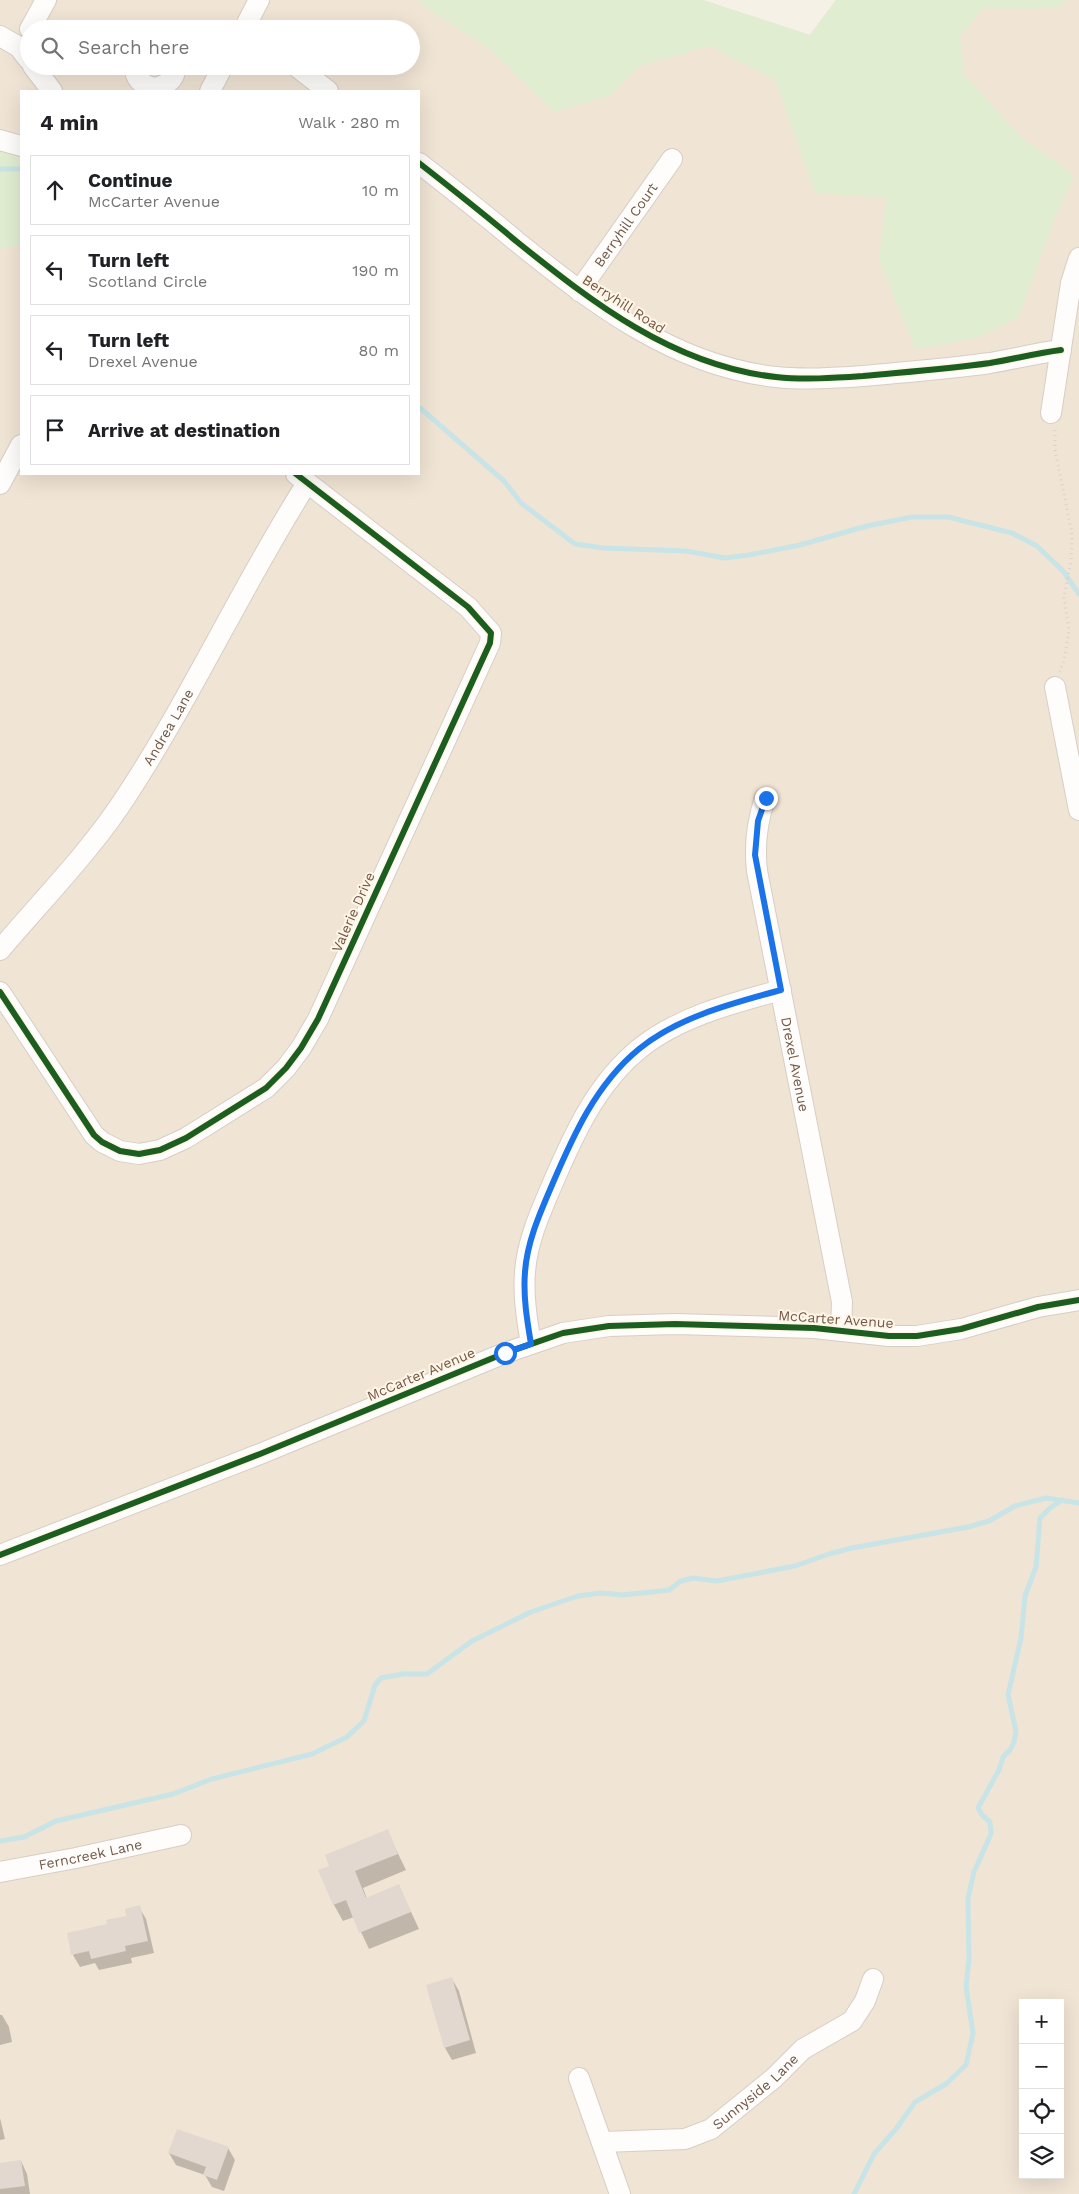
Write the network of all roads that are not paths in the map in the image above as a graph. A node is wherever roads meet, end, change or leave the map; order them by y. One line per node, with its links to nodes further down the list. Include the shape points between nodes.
1 (46, 0): 3 (street)
2 (259, 0): 4 (street)
3 (37, 20)
4 (249, 20)
5 (0, 36): 6 (street)
6 (20, 40)
7 (40, 75): 12 (street)
8 (174, 75): 11 (street, via 168,83 153,88)
9 (218, 75): 13 (street)
10 (308, 75): 14 (street)
11 (133, 79)
12 (51, 90)
13 (211, 90)
14 (327, 90)
15 (0, 140): 16 (street)
16 (20, 146)
17 (672, 159): 20 (street, Berryhill Court)
18 (420, 164): 20 (street, Berryhill Road)
19 (1079, 258): 21 (street, via 1071,284)
20 (580, 291): 21 (street, Berryhill Road, via 650,337 689,356 777,377 840,377 917,371)
21 (1061, 350): 22 (street)
22 (1051, 413)
23 (20, 447): 25 (street)
24 (301, 478): 29 (street, Andrea Lane, via 276,532 127,796 96,838); 31 (street, Valerie Drive, via 468,607 491,633 490,643 318,1019 286,1068 266,1088 186,1138 160,1150 139,1154 128,1153 94,1135)
25 (0, 484)
26 (1055, 687): 28 (street)
27 (766, 798): 30 (street, Drexel Avenue, via 758,821 755,855)
28 (1079, 810)
29 (0, 950)
30 (781, 990): 33 (street, Drexel Avenue, via 842,1302); 34 (street, via 738,1001 657,1036 626,1061 600,1092 569,1146 530,1246 524,1291)
31 (0, 992)
32 (1079, 1300): 33 (street, McCarter Avenue, via 1038,1307 940,1334 889,1336)
33 (842, 1331): 34 (street, McCarter Avenue, via 675,1324 609,1326 564,1333)
34 (531, 1344): 35 (street, McCarter Avenue)
35 (0, 1555)
36 (182, 1834): 37 (street, Ferncreek Lane)
37 (0, 1872)
38 (873, 1979): 40 (street, Sunnyside Lane, via 852,2021 804,2048 774,2078 711,2129 685,2139)
39 (579, 2078): 40 (street)
40 (603, 2142): 41 (street)
41 (620, 2194)

